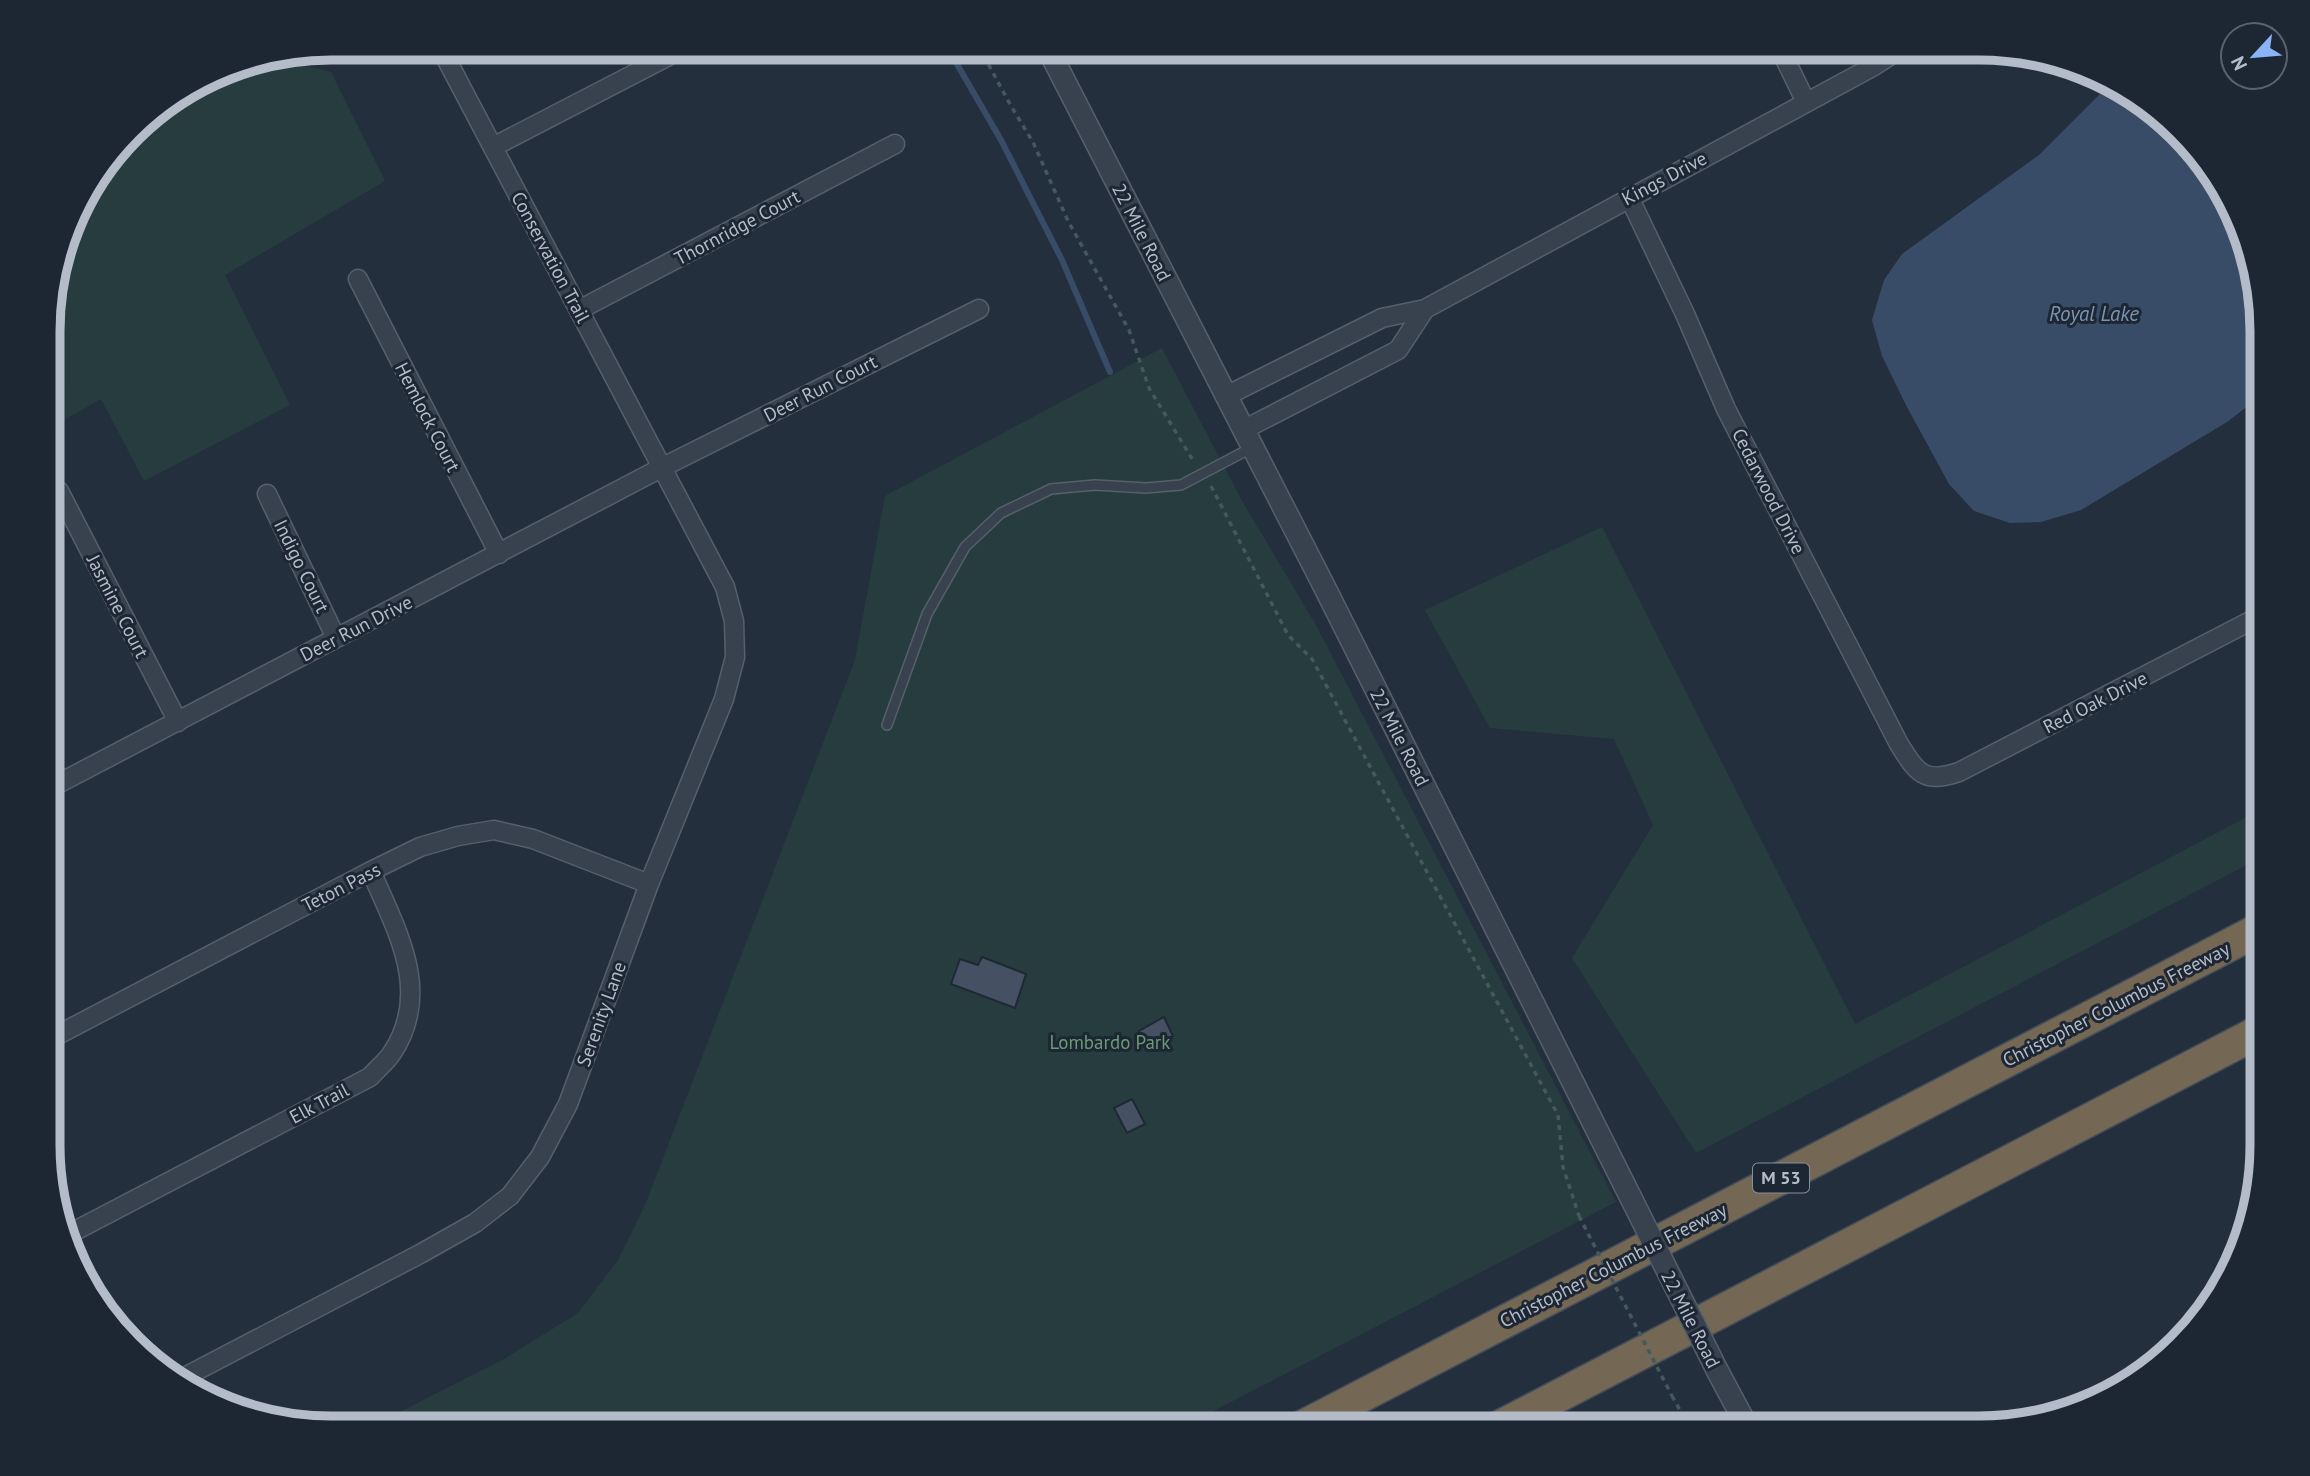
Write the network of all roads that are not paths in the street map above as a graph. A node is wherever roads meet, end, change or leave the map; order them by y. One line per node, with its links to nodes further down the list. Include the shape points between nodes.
1 (447, 60): 8 (street, Conservation Trail)
2 (661, 60): 8 (street)
3 (1054, 60): 14 (street, 22 Mile Road)
4 (1785, 60): 6 (street)
5 (1883, 60): 6 (street, Kings Drive)
6 (1806, 102): 9 (street, Kings Drive)
7 (895, 144): 13 (street, Thornridge Court)
8 (493, 147): 13 (street, Conservation Trail)
9 (1629, 197): 12 (street, Kings Drive); 24 (street, Cedarwood Drive, via 1726,409 1899,744)
10 (358, 279): 19 (street, Hemlock Court)
11 (978, 309): 16 (street, Deer Run Court)
12 (1425, 309): 14 (street, Kings Drive, via 1382,318); 15 (street, Kings Drive, via 1398,350)
13 (579, 310): 16 (street, Conservation Trail)
14 (1226, 396): 15 (street, 22 Mile Road)
15 (1248, 439): 23 (lane, via 1181,485 1051,489 1001,513 965,547 927,614); 35 (street, 22 Mile Road, bridge)
16 (663, 467): 19 (street, Deer Run Drive); 27 (street, Serenity Lane, via 725,587 734,621 735,657 724,699)
17 (60, 493): 22 (street, Jasmine Court)
18 (267, 494): 21 (street, Indigo Court)
19 (499, 554): 21 (street, Deer Run Drive)
20 (2250, 621): 24 (street, Red Oak Drive, via 1959,772)
21 (336, 638): 22 (street, Deer Run Drive)
22 (178, 722): 25 (street, Deer Run Drive)
23 (887, 725)
24 (1925, 776)
25 (60, 783)
26 (371, 871): 27 (street, Teton Pass, via 420,847 494,831 533,839); 29 (street, Teton Pass); 31 (street, Elk Trail, via 405,950 412,990 405,1025 392,1053 370,1077)
27 (649, 884): 32 (street, Serenity Lane, via 568,1104 540,1157 510,1195 475,1223 420,1254)
28 (2250, 934): 33 (highway, Christopher Columbus Freeway / M 53)
29 (60, 1034)
30 (2250, 1036): 34 (highway)
31 (74, 1231)
32 (187, 1375)
33 (1323, 1416)
34 (1520, 1416)
35 (1742, 1416)

